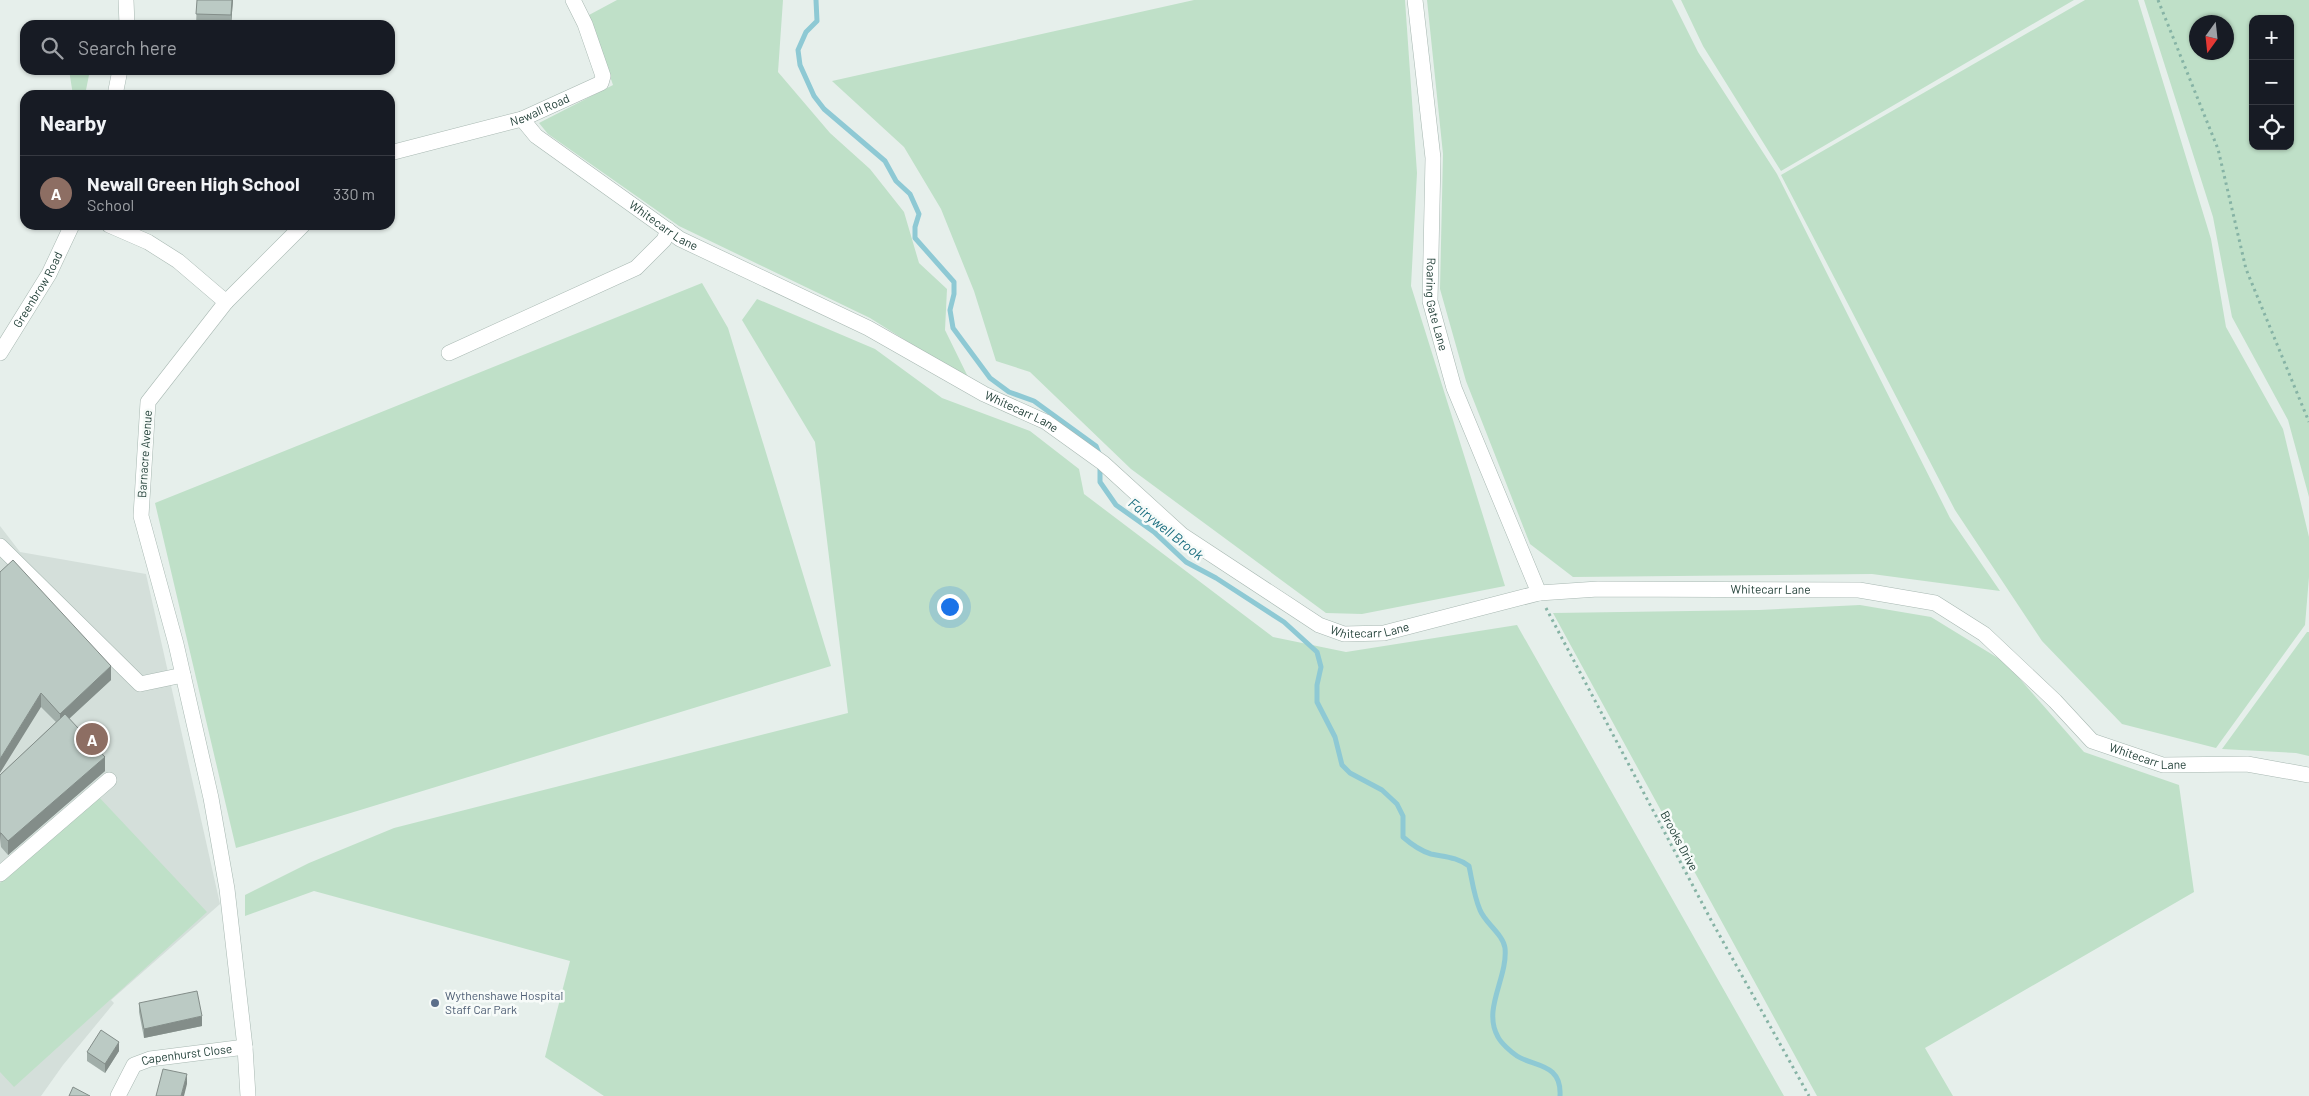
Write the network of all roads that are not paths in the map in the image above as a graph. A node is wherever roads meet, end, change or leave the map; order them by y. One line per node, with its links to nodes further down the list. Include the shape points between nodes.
1 (126, 0): 4 (street)
2 (573, 0): 7 (street, Newall Road, via 603,76 601,83)
3 (1415, 0): 17 (street, Roaring Gate Lane, via 1433,158 1430,301 1454,388)
4 (126, 20)
5 (119, 75): 6 (street)
6 (116, 90)
7 (522, 119): 8 (street, Newall Road); 12 (street, Whitecarr Lane, via 536,136)
8 (395, 152)
9 (70, 230): 14 (street, Greenbrow Road, via 49,274)
10 (120, 230): 13 (street, via 178,261)
11 (298, 230): 13 (street)
12 (668, 230): 15 (street, via 664,240 636,268); 17 (street, Whitecarr Lane, via 688,243 868,328 984,394 1046,422 1103,463 1182,536 1319,625 1344,634 1384,633)
13 (226, 302): 18 (street, Barnacre Avenue, via 148,402 140,516)
14 (2, 348)
15 (449, 353)
16 (0, 546): 18 (street, via 140,684)
17 (1538, 593): 19 (street, Whitecarr Lane, via 1598,589 1859,590 1935,603 1984,634 2092,741 2163,765 2247,764)
18 (183, 675): 22 (street, Barnacre Avenue, via 211,798 227,889)
19 (2309, 775)
20 (109, 780): 21 (street)
21 (0, 874)
22 (245, 1047): 23 (street, Capenhurst Close, via 150,1059 134,1065); 24 (street, Barnacre Avenue)
23 (118, 1096)
24 (248, 1096)

